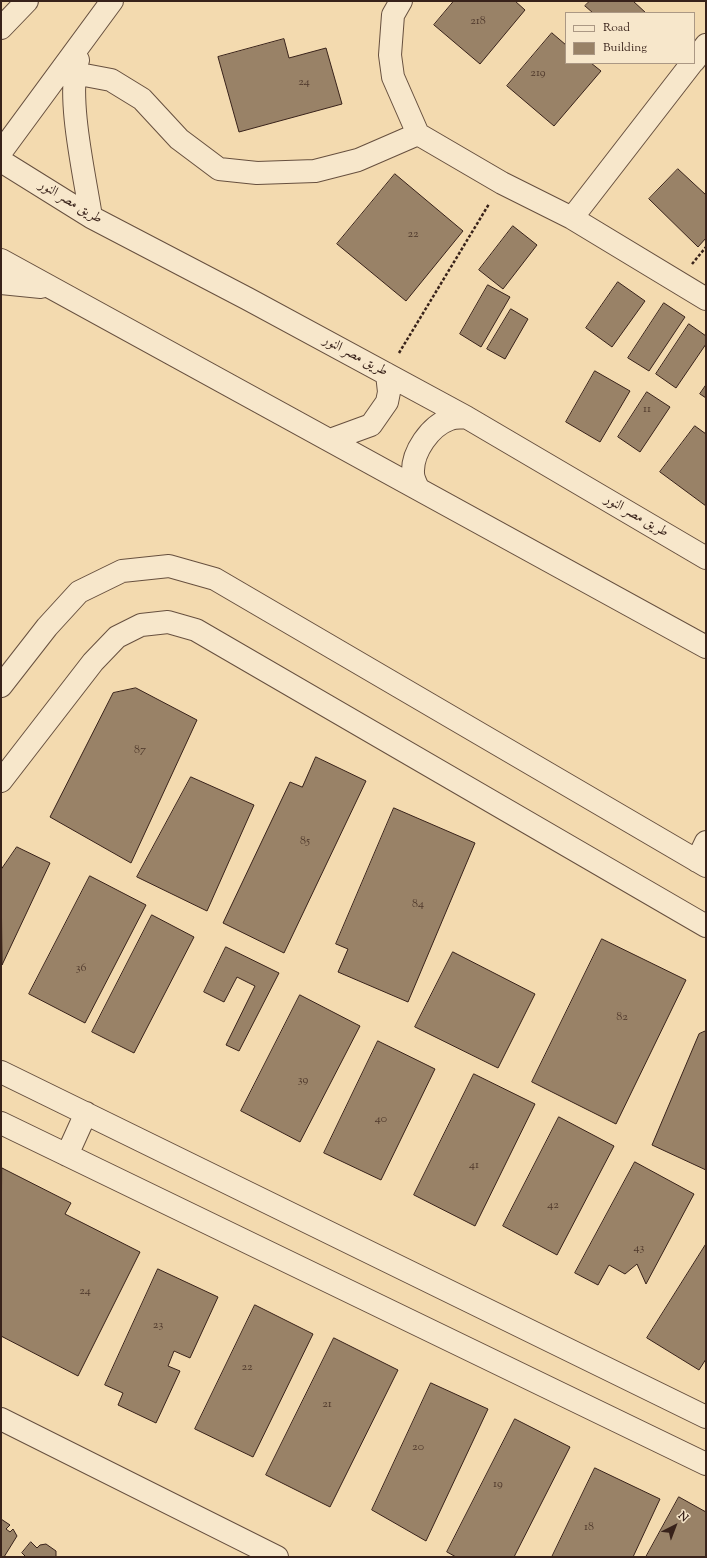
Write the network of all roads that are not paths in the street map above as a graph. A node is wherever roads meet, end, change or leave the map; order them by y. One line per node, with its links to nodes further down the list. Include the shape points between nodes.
1 (23, 1): 5 (street)
2 (27, 1): 6 (street)
3 (112, 1): 7 (street)
4 (401, 1): 12 (street, via 393,15 390,56 393,77)
5 (1, 5)
6 (1, 28)
7 (86, 38): 11 (street); 13 (street)
8 (706, 46): 9 (street)
9 (695, 60)
10 (691, 64): 16 (street)
11 (74, 73): 12 (street, via 111,80 142,99 179,139 219,169 258,173 315,171 358,160); 15 (street, via 76,118)
12 (418, 134): 16 (street, via 502,183)
13 (1, 152)
14 (1, 161): 15 (street, طريق مصر النور)
15 (91, 217): 21 (street, طريق مصر النور, via 248,298)
16 (572, 218): 20 (street)
17 (1, 260): 19 (street)
18 (1, 283): 19 (street)
19 (56, 290): 23 (street)
20 (706, 299)
21 (386, 374): 22 (street, طريق مصر النور); 23 (street, via 389,392 387,402 371,425)
22 (466, 417): 24 (street, via 439,424 429,433 415,460 413,474); 25 (street, طريق مصر النور)
23 (330, 440): 24 (street)
24 (418, 488): 26 (street)
25 (706, 558)
26 (706, 648)
27 (1, 686): 29 (street, via 47,627 79,592 122,571 170,566 216,579)
28 (1, 781): 30 (street, via 93,662 117,637 141,625 168,622 196,630)
29 (703, 856)
30 (706, 926)
31 (1, 1072): 32 (street)
32 (86, 1113): 34 (street); 35 (street)
33 (1, 1123): 34 (street)
34 (67, 1155): 37 (street)
35 (706, 1417)
36 (1, 1419): 38 (street)
37 (706, 1464)
38 (277, 1557)

